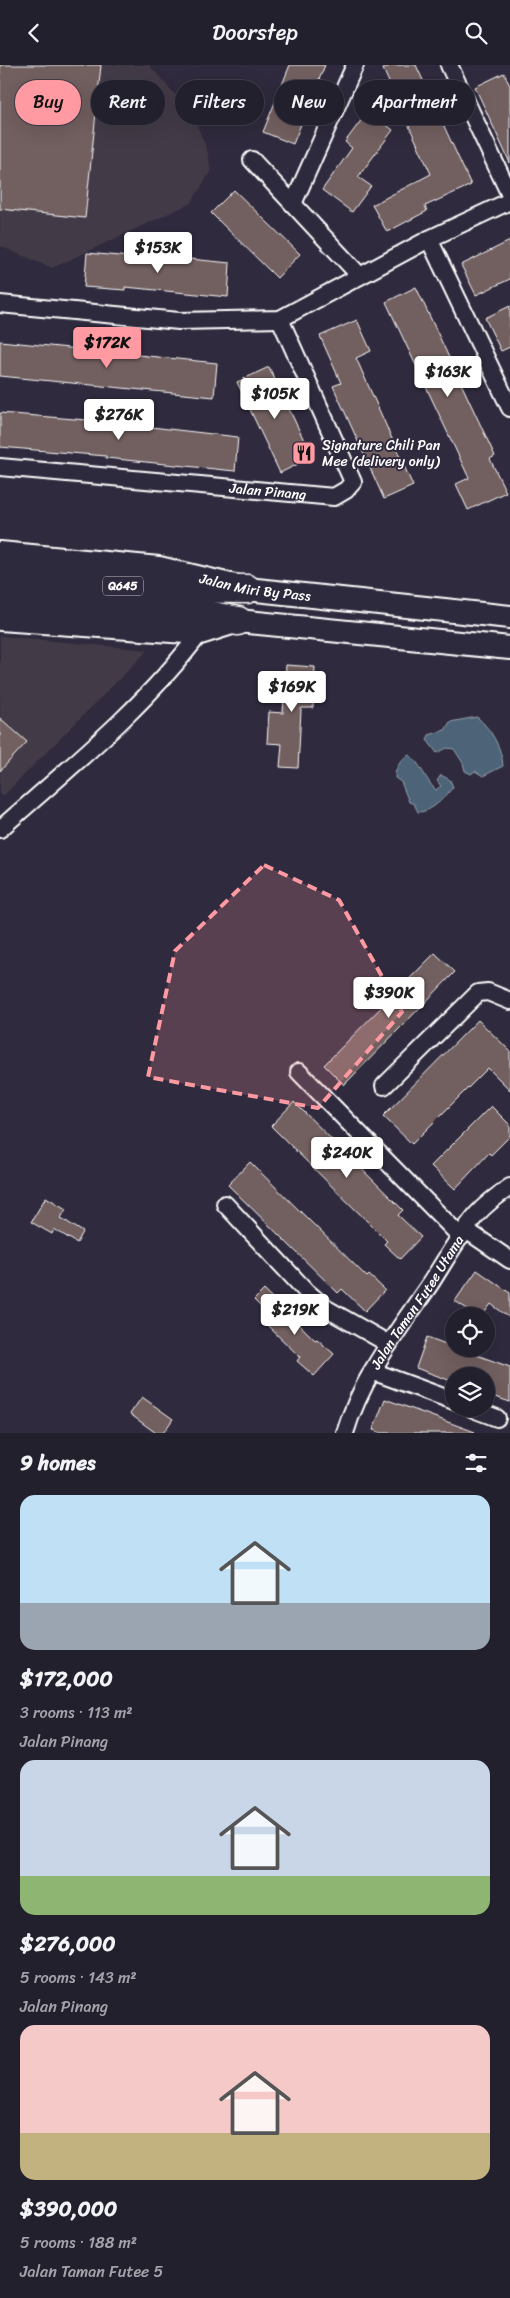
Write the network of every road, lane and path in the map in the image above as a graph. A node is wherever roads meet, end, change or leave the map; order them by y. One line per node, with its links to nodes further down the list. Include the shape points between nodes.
1 (355, 65): 6 (street)
2 (448, 65): 4 (street)
3 (252, 160): 6 (street)
4 (510, 195)
5 (510, 201): 7 (street)
6 (293, 204): 8 (street)
7 (430, 239): 8 (street); 11 (street)
8 (360, 276): 10 (street)
9 (0, 303): 10 (street, via 179,321)
10 (280, 319): 12 (street, Jalan Pinang, via 353,482 334,497)
11 (510, 408)
12 (0, 467)
13 (0, 553): 15 (main road, Jalan Miri By Pass / Q645, via 158,568)
14 (0, 577): 15 (highway, Q645, via 158,588)
15 (247, 589): 17 (main road, Jalan Miri By Pass / Q645)
16 (0, 597): 19 (highway, Q645, via 171,608)
17 (510, 617)
18 (0, 619): 20 (main road, Q645)
19 (238, 621): 20 (main road, Q645); 21 (main road, Q645)
20 (200, 633): 22 (street, via 174,668)
21 (510, 649)
22 (0, 829)
23 (510, 1001): 25 (street, via 494,994 478,993)
24 (299, 1072): 28 (street)
25 (384, 1086)
26 (510, 1187): 28 (street, Jalan Taman Futee Utama, via 489,1202)
27 (225, 1204): 30 (street, via 327,1309)
28 (463, 1233): 29 (street); 30 (street, Jalan Taman Futee Utama)
29 (510, 1260)
30 (390, 1344): 31 (street, Jalan Taman Futee Utama)
31 (372, 1371): 32 (street); 33 (street, Jalan Taman Futee Utama)
32 (445, 1398)
33 (345, 1433)

